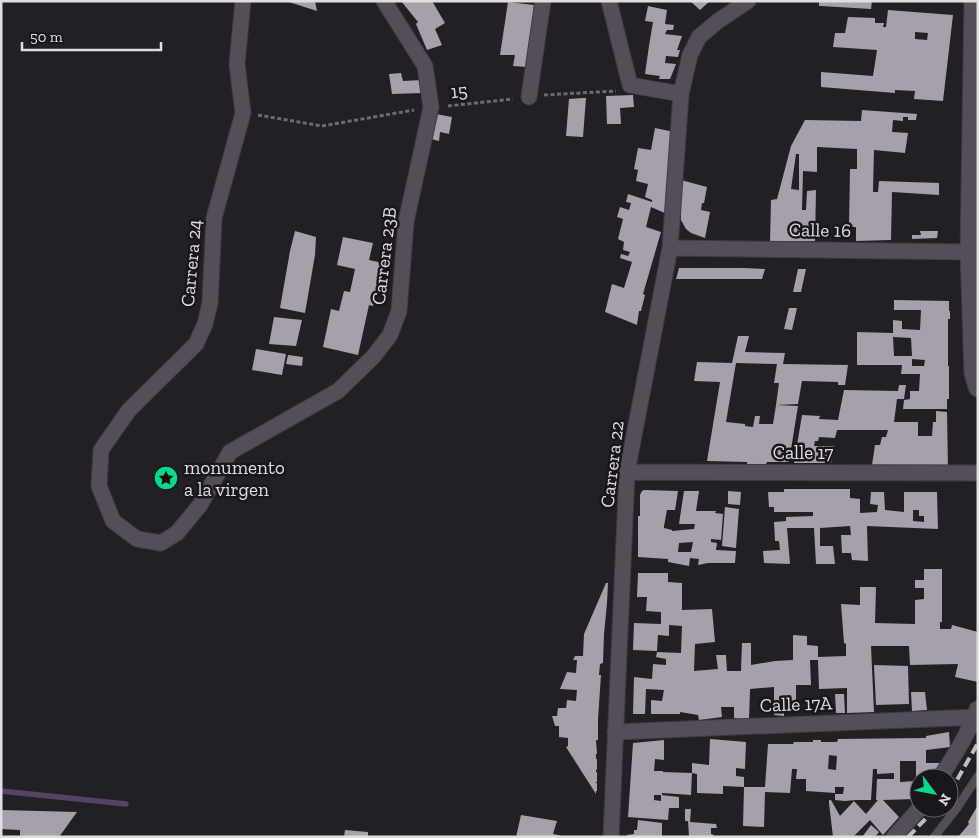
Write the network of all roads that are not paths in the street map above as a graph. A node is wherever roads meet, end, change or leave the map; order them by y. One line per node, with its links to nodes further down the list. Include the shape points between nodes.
1 (243, 1): 14 (street, Carrera 24, via 237,64 242,113 214,218 210,303 202,331 196,344 130,410 101,450 99,486 106,504 113,521)
2 (384, 1): 14 (street, Carrera 23B, via 425,66 431,107 406,222 399,311 390,335 374,356 338,391 230,452 200,505 177,533 161,544)
3 (543, 1): 7 (street)
4 (609, 1): 8 (street, via 630,85)
5 (748, 1): 8 (street, Carrera 22, via 699,37 690,55)
6 (974, 1): 10 (street)
7 (529, 97)
8 (681, 97): 9 (street, Carrera 22)
9 (670, 248): 10 (street, Calle 16); 12 (street, Carrera 22)
10 (970, 252): 11 (street, via 974,373)
11 (978, 387)
12 (627, 472): 13 (street, Calle 17); 16 (street, Carrera 22)
13 (978, 473)
14 (137, 539)
15 (977, 714): 16 (street, Calle 17A); 17 (street)
16 (615, 732): 20 (street, Carrera 22)
17 (946, 768)
18 (978, 776): 22 (lane)
19 (911, 818): 21 (street)
20 (610, 837)
21 (894, 837)
22 (934, 837)

